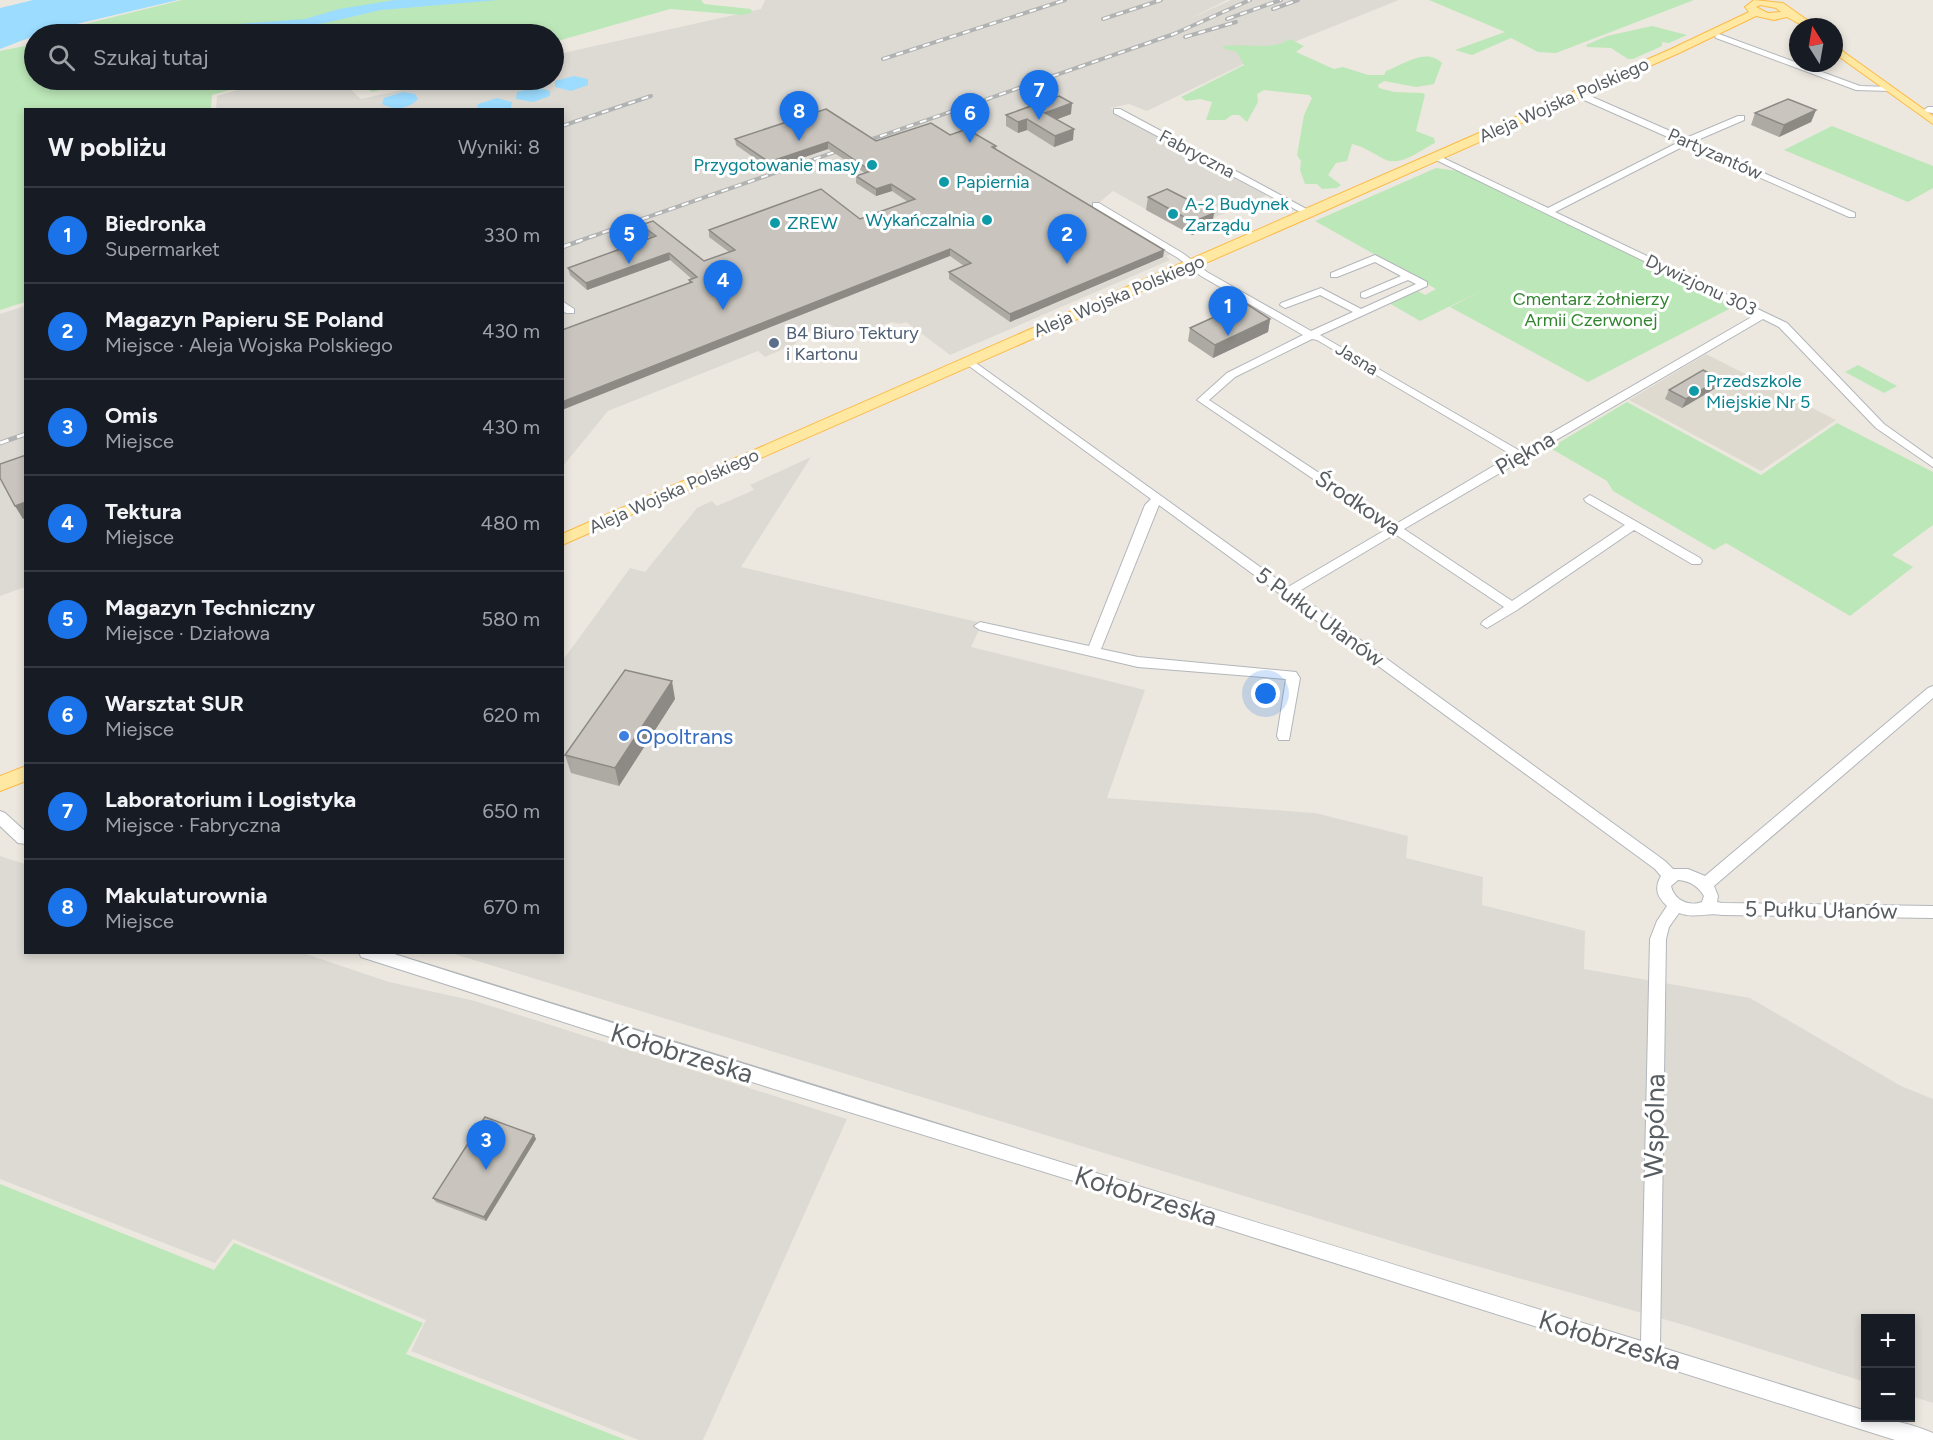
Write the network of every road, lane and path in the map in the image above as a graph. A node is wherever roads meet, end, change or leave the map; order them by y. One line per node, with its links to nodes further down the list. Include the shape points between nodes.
1 (1784, 5): 2 (main road); 2 (main road, via 1752,4 1751,9); 3 (main road)
2 (1766, 15): 4 (main road); 5 (main road, Aleja Wojska Polskiego); 7 (main road, Aleja Wojska Polskiego)
3 (1801, 18)
4 (1789, 23)
5 (1719, 36): 7 (main road, Aleja Wojska Polskiego); 9 (street, via 1859,88)
6 (1843, 47): 12 (main road)
7 (1675, 51): 10 (main road, Aleja Wojska Polskiego)
8 (1843, 55): 9 (main road)
9 (1890, 89): 14 (main road)
10 (1578, 94): 15 (street, Partyzantów); 16 (main road, Aleja Wojska Polskiego)
11 (1117, 111): 19 (street, Fabryczna)
12 (1932, 111)
13 (1741, 118): 15 (street)
14 (1933, 121)
15 (1687, 141): 18 (street); 20 (street, Partyzantów)
16 (1434, 157): 18 (street, Dywizjonu 303); 19 (main road, Aleja Wojska Polskiego)
17 (1096, 205): 21 (street, Jasna)
18 (1548, 212): 27 (street, Dywizjonu 303)
19 (1309, 213): 21 (main road, Aleja Wojska Polskiego)
20 (1852, 215)
21 (1191, 265): 28 (street, Jasna); 29 (main road, Aleja Wojska Polskiego)
22 (1334, 275): 23 (street, via 1373,258)
23 (1408, 276): 24 (street); 26 (street, via 1424,284)
24 (1365, 295)
25 (1285, 305): 26 (street, via 1321,291)
26 (1360, 312): 28 (street)
27 (1764, 314): 30 (street, Piękna); 31 (street, Dywizjonu 303, via 1783,325 1880,426)
28 (1311, 335): 30 (street, Jasna); 35 (street, Środkowa, via 1231,375 1202,400)
29 (969, 361): 32 (street, 5 Pułku Ułanów); 36 (main road, Aleja Wojska Polskiego)
30 (1521, 456): 35 (street, Piękna)
31 (1933, 464)
32 (1159, 499): 38 (street, 5 Pułku Ułanów); 42 (street, via 1152,505)
33 (1590, 499): 34 (street)
34 (1634, 524): 37 (street); 39 (street)
35 (1396, 529): 38 (street, Piękna); 39 (street, Środkowa)
36 (564, 539)
37 (1696, 561)
38 (1287, 593): 50 (street, 5 Pułku Ułanów)
39 (1513, 607): 40 (street)
40 (1487, 624)
41 (980, 626): 42 (street)
42 (1093, 652): 44 (street, via 1150,664 1291,675)
43 (1933, 691): 51 (street)
44 (1284, 736)
45 (24, 774): 46 (main road)
46 (0, 784)
47 (0, 817): 49 (street)
48 (0, 834): 49 (street)
49 (24, 839)
50 (1670, 876): 51 (street, via 1684,874); 52 (street, via 1663,890)
51 (1705, 885): 53 (street, via 1711,896)
52 (1677, 906): 53 (street, via 1691,911); 56 (street, Wspólna, via 1662,925 1658,939)
53 (1709, 906): 54 (street, 5 Pułku Ułanów)
54 (1933, 912)
55 (372, 954): 56 (street, Kołobrzeska)
56 (1650, 1353): 57 (street, Kołobrzeska)
57 (1926, 1440)

